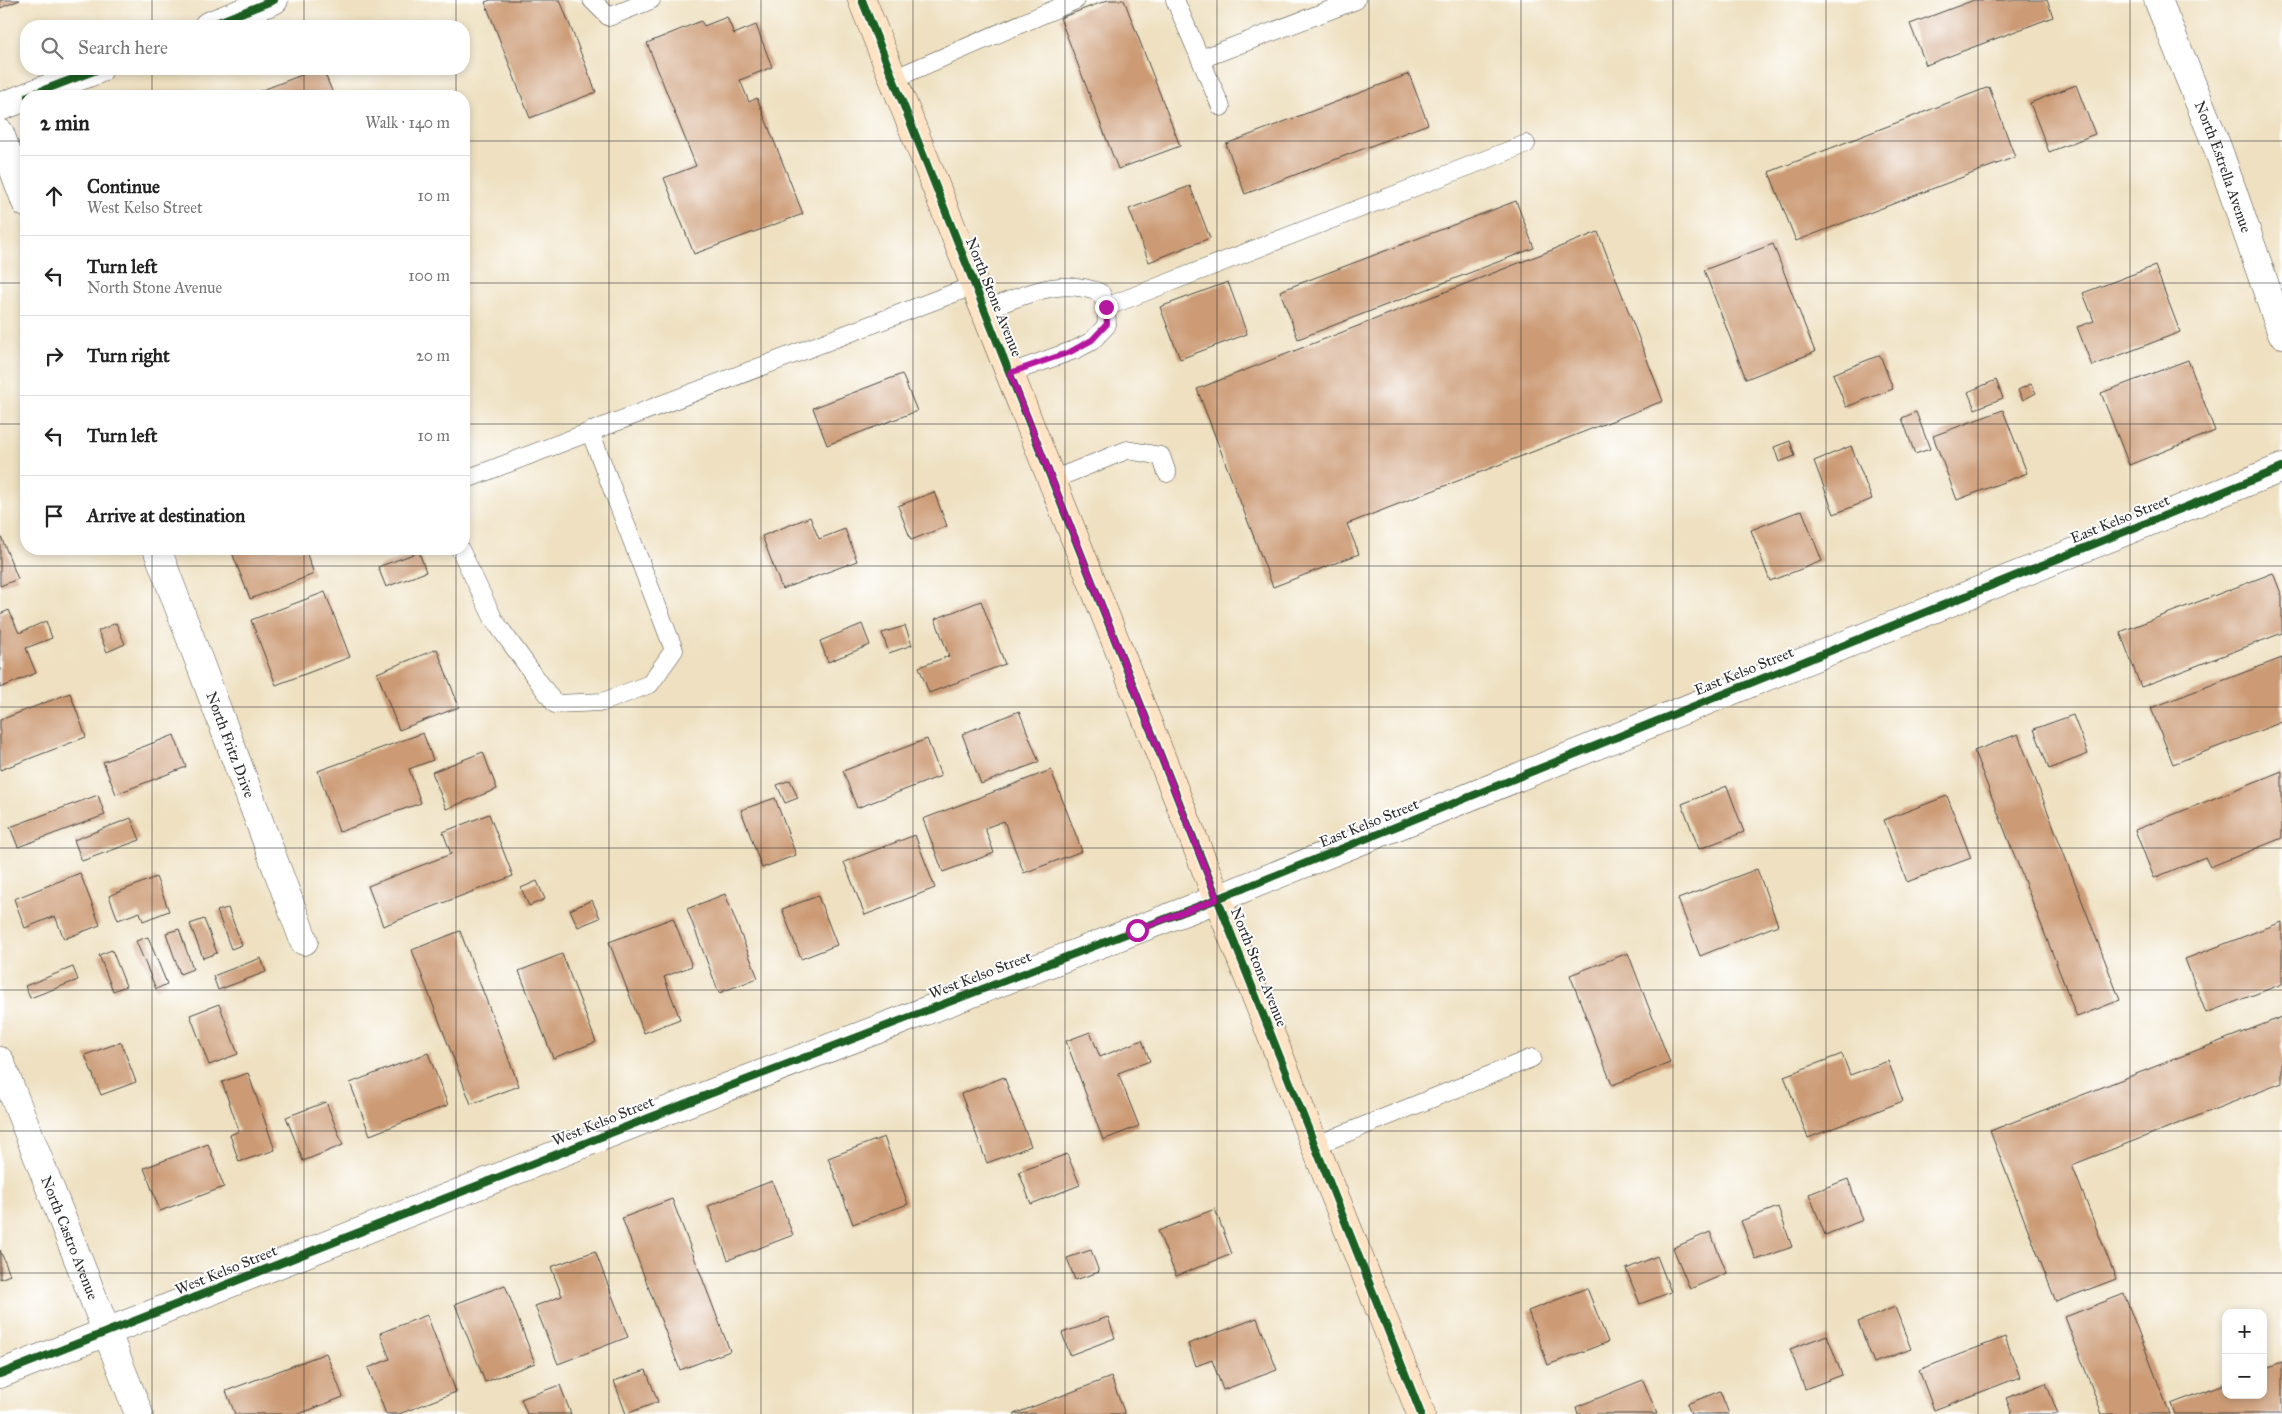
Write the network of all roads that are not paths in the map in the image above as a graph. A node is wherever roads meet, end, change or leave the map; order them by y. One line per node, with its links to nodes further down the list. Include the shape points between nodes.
1 (274, 0): 9 (street)
2 (592, 0): 3 (lane, via 608,17)
3 (651, 0)
4 (862, 0): 12 (main road, North Stone Avenue)
5 (1076, 0): 12 (lane)
6 (1175, 0): 10 (lane)
7 (1356, 0): 10 (lane)
8 (2158, 0): 22 (street, North Estrella Avenue, via 2218,149)
9 (223, 20)
10 (1201, 59): 16 (lane)
11 (84, 75): 13 (street)
12 (893, 80): 20 (main road, North Stone Avenue)
13 (45, 90)
14 (20, 100): 15 (street)
15 (0, 107)
16 (1220, 107)
17 (0, 133): 19 (street)
18 (1526, 144): 21 (lane)
19 (20, 187)
20 (980, 298): 21 (lane, via 1056,286 1086,287 1101,293); 23 (main road, North Stone Avenue); 24 (lane)
21 (1106, 307): 23 (lane, via 1107,324 1092,340 1070,352)
22 (2282, 334)
23 (1010, 373): 28 (main road, North Stone Avenue)
24 (590, 431): 27 (lane); 30 (lane, via 674,650 650,684 603,702 555,704 494,620)
25 (2282, 468): 31 (street, East Kelso Street)
26 (1167, 473): 28 (lane, via 1161,456 1127,450)
27 (470, 478)
28 (1052, 480): 31 (main road, North Stone Avenue)
29 (158, 555): 32 (street, North Fritz Drive)
30 (463, 555)
31 (1217, 899): 35 (main road, North Stone Avenue); 36 (street, West Kelso Street, via 712,1093)
32 (304, 941)
33 (1532, 1058): 35 (lane)
34 (0, 1061): 36 (street, North Castro Avenue)
35 (1314, 1146): 39 (main road, North Stone Avenue)
36 (106, 1332): 37 (street, West Kelso Street); 38 (street, North Castro Avenue)
37 (0, 1374)
38 (139, 1414)
39 (1421, 1414)

